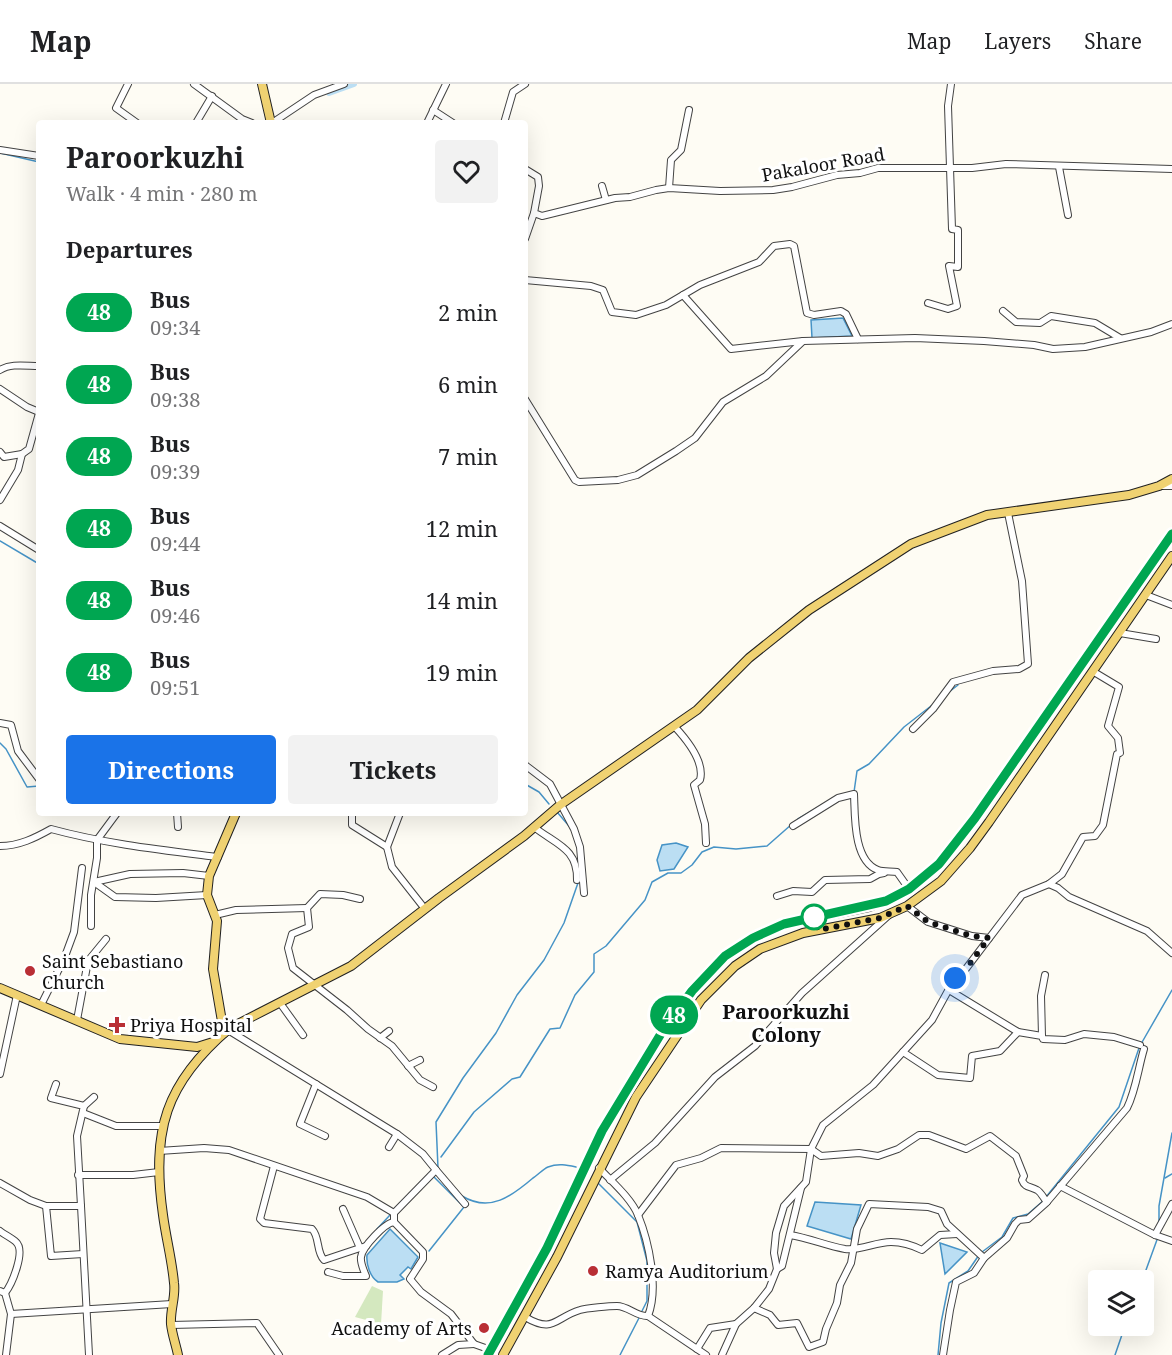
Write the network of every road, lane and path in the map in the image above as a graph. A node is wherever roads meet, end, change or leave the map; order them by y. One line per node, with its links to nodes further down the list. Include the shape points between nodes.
1 (128, 84): 11 (street, via 116,108)
2 (194, 84): 8 (street)
3 (262, 84): 14 (main road)
4 (344, 84): 15 (street, via 314,94)
5 (446, 84): 10 (street)
6 (525, 84): 18 (street, via 513,92)
7 (951, 84): 22 (street)
8 (212, 96): 12 (street); 13 (street)
9 (689, 110): 26 (street, via 681,150 671,160)
10 (433, 111): 16 (street); 17 (street)
11 (133, 120)
12 (198, 120)
13 (244, 120)
14 (270, 120)
15 (275, 120)
16 (428, 120)
17 (448, 120)
18 (505, 120)
19 (0, 150): 20 (street)
20 (36, 156)
21 (1059, 167): 22 (street, Pakaloor Road, via 1006,164); 23 (street, Pakaloor Road); 29 (street)
22 (951, 168): 26 (street, Pakaloor Road, via 878,168 773,190); 33 (street, via 952,229 957,230 958,267 949,266 957,306 948,309)
23 (1172, 169)
24 (528, 171): 28 (street, via 538,177)
25 (602, 186): 27 (street)
26 (669, 188): 27 (street, Pakaloor Road)
27 (606, 200): 28 (street, Pakaloor Road, via 542,216)
28 (534, 213): 30 (street)
29 (1068, 215)
30 (528, 230)
31 (528, 280): 32 (street, via 591,286 603,290 612,312 636,315)
32 (683, 295): 36 (street, via 759,262 774,246 790,244 797,256 807,313 841,310); 38 (street, via 731,350)
33 (928, 303)
34 (1003, 311): 37 (street, via 1016,322 1040,323 1051,316 1095,323)
35 (1172, 324): 37 (street)
36 (858, 339): 37 (street, via 984,340 1053,349); 38 (street)
37 (1120, 339)
38 (803, 341): 42 (street, via 766,376 723,402 695,438 637,474 618,480 575,480)
39 (36, 366): 40 (street)
40 (0, 369)
41 (0, 390): 43 (street)
42 (528, 404)
43 (36, 411)
44 (36, 423): 46 (street, via 29,449)
45 (0, 452): 46 (street, via 4,457)
46 (22, 454): 50 (street, via 18,470)
47 (1172, 479): 48 (main road)
48 (1160, 486): 49 (street); 51 (main road, via 1129,495)
49 (1172, 486)
50 (0, 500)
51 (1008, 513): 62 (main road, via 987,515 911,544 809,610 749,658); 63 (street, via 1022,581 1028,663 1019,669 993,671 953,682)
52 (0, 526): 54 (street)
53 (1172, 534): 86 (main road, via 960,839 939,864)
54 (36, 548)
55 (1172, 556): 56 (main road)
56 (1146, 595): 57 (street); 58 (main road)
57 (1172, 605)
58 (1120, 633): 59 (street); 60 (main road)
59 (1156, 639)
60 (1094, 672): 85 (street, via 1119,687 1108,726 1118,738 1120,753 1103,825 1095,836 1083,837 1062,874); 91 (main road, via 970,848 941,881)
61 (0, 723): 65 (street, via 11,724 18,751)
62 (675, 727): 66 (main road); 76 (street, via 688,743 701,772 694,785)
63 (913, 729)
64 (528, 767): 66 (street, via 550,784)
65 (36, 775)
66 (560, 805): 74 (main road); 87 (street, via 580,847)
67 (115, 816): 75 (street)
68 (177, 816): 73 (street)
69 (235, 816): 79 (main road)
70 (352, 816): 78 (street, via 352,825)
71 (399, 816): 78 (street)
72 (792, 826): 81 (street, via 838,798 854,794 857,845 871,866 879,871)
73 (178, 827)
74 (534, 827): 83 (street, via 569,851); 93 (main road)
75 (97, 840): 77 (street, via 51,829 12,846); 79 (street); 84 (street)
76 (706, 843)
77 (0, 846)
78 (387, 847): 93 (street, via 392,867)
79 (218, 857): 82 (main road)
80 (82, 868): 106 (street, via 74,932)
81 (897, 872): 86 (street); 89 (street, via 879,873 870,879 825,880 812,892 794,891)
82 (209, 876): 84 (street, via 130,874); 88 (main road)
83 (577, 880)
84 (94, 882): 88 (street, via 115,897); 96 (street)
85 (1049, 884): 97 (street, via 1022,895); 99 (street, via 1069,897 1147,931)
86 (909, 889): 170 (main road, via 868,907 784,924 739,946 714,966 662,1032 612,1113 539,1264)
87 (585, 893)
88 (207, 895): 95 (main road)
89 (777, 896)
90 (360, 899): 92 (street, via 320,894)
91 (907, 906): 94 (main road); 97 (street, via 928,922)
92 (307, 908): 95 (street, via 236,910); 101 (street, via 309,927 292,934 288,948 293,968)
93 (425, 909): 101 (main road, via 351,966)
94 (890, 914): 131 (main road, via 788,938 760,949 735,966 701,1000 679,1030 636,1097); 135 (street, via 802,993 755,1046 715,1077 655,1143)
95 (215, 915): 109 (main road, via 213,969)
96 (91, 926)
97 (989, 938): 103 (street)
98 (106, 939): 107 (street, via 88,961)
99 (1172, 953)
100 (1045, 975): 112 (street)
101 (314, 985): 105 (main road); 113 (street)
102 (0, 988): 104 (main road)
103 (949, 990): 110 (street); 115 (street, via 932,1020)
104 (17, 995): 106 (main road); 118 (street)
105 (280, 1003): 109 (main road); 111 (street)
106 (41, 1005): 107 (main road)
107 (77, 1020): 114 (main road, via 120,1039 197,1047)
108 (389, 1031): 113 (street)
109 (226, 1032): 114 (main road); 120 (street)
110 (1018, 1032): 112 (street); 115 (street, via 999,1052 972,1056 970,1078 938,1075)
111 (303, 1035)
112 (1042, 1036): 137 (street, via 1065,1040 1084,1034 1114,1037 1142,1047 1134,1094 1127,1108)
113 (381, 1038): 117 (street)
114 (214, 1041): 124 (main road, via 175,1090)
115 (903, 1052): 128 (street, via 873,1085 823,1125)
116 (420, 1060): 117 (street)
117 (408, 1065): 121 (street, via 420,1080)
118 (0, 1074)
119 (56, 1084): 123 (street, via 51,1098)
120 (316, 1084): 125 (street); 126 (street, via 300,1124)
121 (433, 1087)
122 (94, 1097): 123 (street)
123 (84, 1110): 124 (street, via 116,1126); 134 (street, via 77,1136)
124 (162, 1126): 129 (main road)
125 (397, 1134): 127 (street); 132 (street)
126 (325, 1136)
127 (389, 1147)
128 (811, 1149): 138 (street, via 806,1182); 139 (street, via 821,1156 878,1156 919,1135 966,1149 990,1136 1016,1155 1023,1184 1038,1191); 146 (street, via 721,1148 676,1165)
129 (159, 1151): 130 (street, via 229,1150); 133 (main road)
130 (274, 1166): 145 (street, via 367,1197); 153 (street, via 261,1221 312,1229 322,1259)
131 (600, 1168): 135 (street); 165 (main road)
132 (436, 1170): 140 (street); 145 (street)
133 (159, 1172): 134 (street); 160 (main road, via 175,1286)
134 (78, 1175): 143 (street)
135 (610, 1180): 146 (street)
136 (0, 1183): 142 (street)
137 (1060, 1186): 139 (street); 151 (street)
138 (801, 1188): 150 (street); 157 (street, via 784,1206 776,1233)
139 (1047, 1202): 156 (street, via 1028,1219 1019,1220 1007,1238)
140 (465, 1204)
141 (1172, 1204): 151 (street)
142 (46, 1206): 143 (street); 155 (street, via 51,1256)
143 (81, 1206): 155 (street)
144 (344, 1209): 153 (street)
145 (392, 1212): 147 (street)
146 (638, 1215): 164 (street, via 652,1268 651,1308)
147 (394, 1222): 153 (street); 168 (street, via 423,1252 411,1281 451,1314)
148 (0, 1231): 159 (street, via 19,1246 18,1266)
149 (957, 1234): 154 (street, via 940,1235 922,1250 907,1243 889,1242); 154 (street, via 941,1211 869,1204 857,1229); 156 (street)
150 (790, 1235): 154 (street); 157 (street, via 782,1266)
151 (1155, 1235): 152 (street)
152 (1172, 1241)
153 (363, 1247): 158 (street, via 362,1274 343,1276)
154 (855, 1248): 161 (street, via 823,1342 809,1347 797,1323 778,1325 770,1315)
155 (83, 1254): 162 (street)
156 (984, 1258): 179 (street, via 974,1273 956,1282)
157 (777, 1269): 161 (street, via 769,1289)
158 (328, 1272)
159 (2, 1292): 163 (street)
160 (172, 1304): 162 (street); 167 (main road)
161 (754, 1308): 166 (street)
162 (86, 1310): 163 (street); 172 (street)
163 (11, 1314): 171 (street)
164 (642, 1315): 165 (street, via 616,1306 582,1310 554,1324 539,1325); 169 (street)
165 (525, 1317): 176 (main road)
166 (736, 1324): 169 (street, via 710,1328); 178 (street)
167 (171, 1325): 173 (main road); 174 (street, via 257,1323)
168 (474, 1344): 170 (street); 175 (street, via 458,1345)
169 (697, 1349): 177 (street)
170 (489, 1352)
171 (6, 1355)
172 (90, 1355)
173 (178, 1355)
174 (279, 1355)
175 (442, 1355)
176 (503, 1355)
177 (706, 1355)
178 (722, 1355)
179 (943, 1355)

